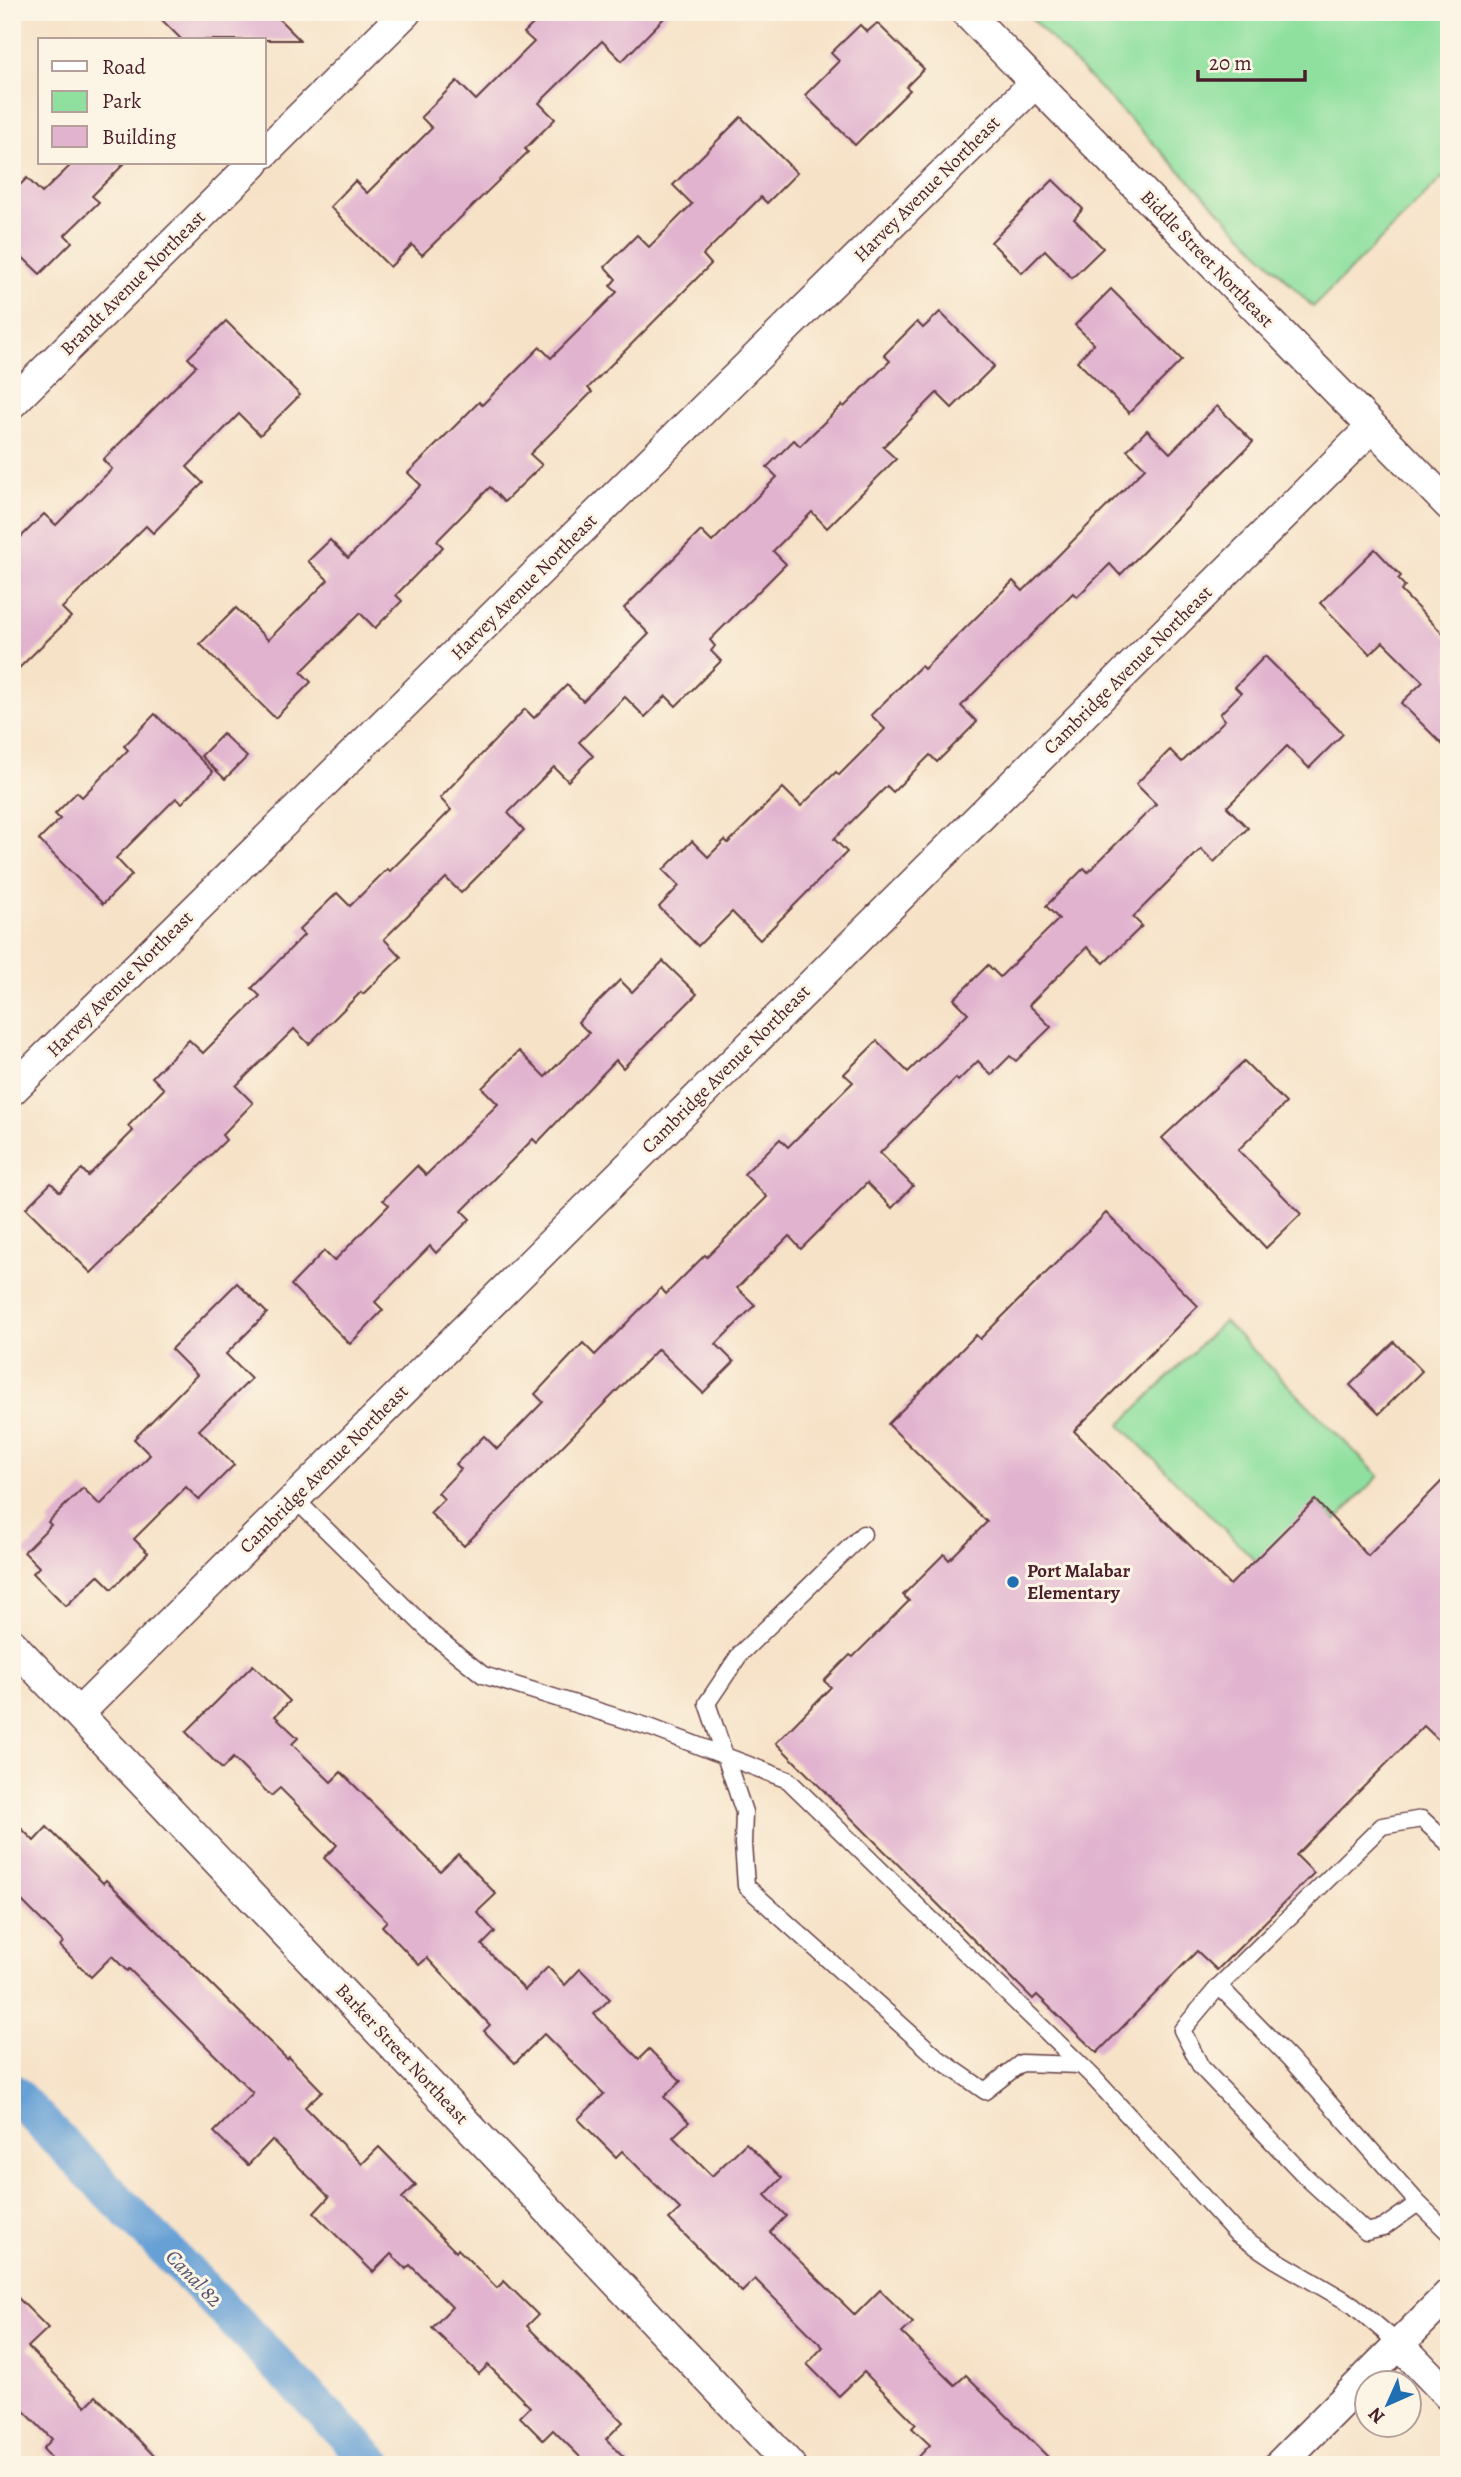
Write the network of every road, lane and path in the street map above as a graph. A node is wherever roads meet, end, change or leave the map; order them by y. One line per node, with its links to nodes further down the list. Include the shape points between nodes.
1 (406, 12): 4 (street)
2 (966, 12): 3 (street, Biddle Street Northeast)
3 (1035, 83): 7 (street, Biddle Street Northeast); 9 (street, Harvey Avenue Northeast)
4 (266, 151)
5 (253, 164): 6 (street, Brandt Avenue Northeast)
6 (12, 403)
7 (1372, 427): 8 (street, Biddle Street Northeast); 10 (street, Cambridge Avenue Northeast)
8 (1449, 505)
9 (12, 1090)
10 (294, 1498): 13 (street, Cambridge Avenue Northeast); 14 (lane, via 432,1634 483,1675 652,1728)
11 (863, 1534): 14 (lane, via 740,1654 707,1703)
12 (12, 1644): 13 (street, Barker Street Northeast)
13 (79, 1713): 23 (street, Barker Street Northeast)
14 (724, 1756): 17 (lane, via 788,1780); 17 (lane, via 744,1812 746,1886 939,2059 985,2091 1021,2063)
15 (1449, 1844): 16 (lane, via 1422,1819 1382,1826)
16 (1219, 1986): 18 (lane); 18 (lane, via 1182,2030 1201,2067 1306,2177 1366,2232 1383,2228)
17 (1080, 2065): 21 (lane, via 1237,2234 1353,2305)
18 (1418, 2203): 19 (lane)
19 (1449, 2233)
20 (1449, 2294): 21 (street)
21 (1400, 2345): 22 (street); 24 (street)
22 (1449, 2396)
23 (790, 2465)
24 (1279, 2465)

